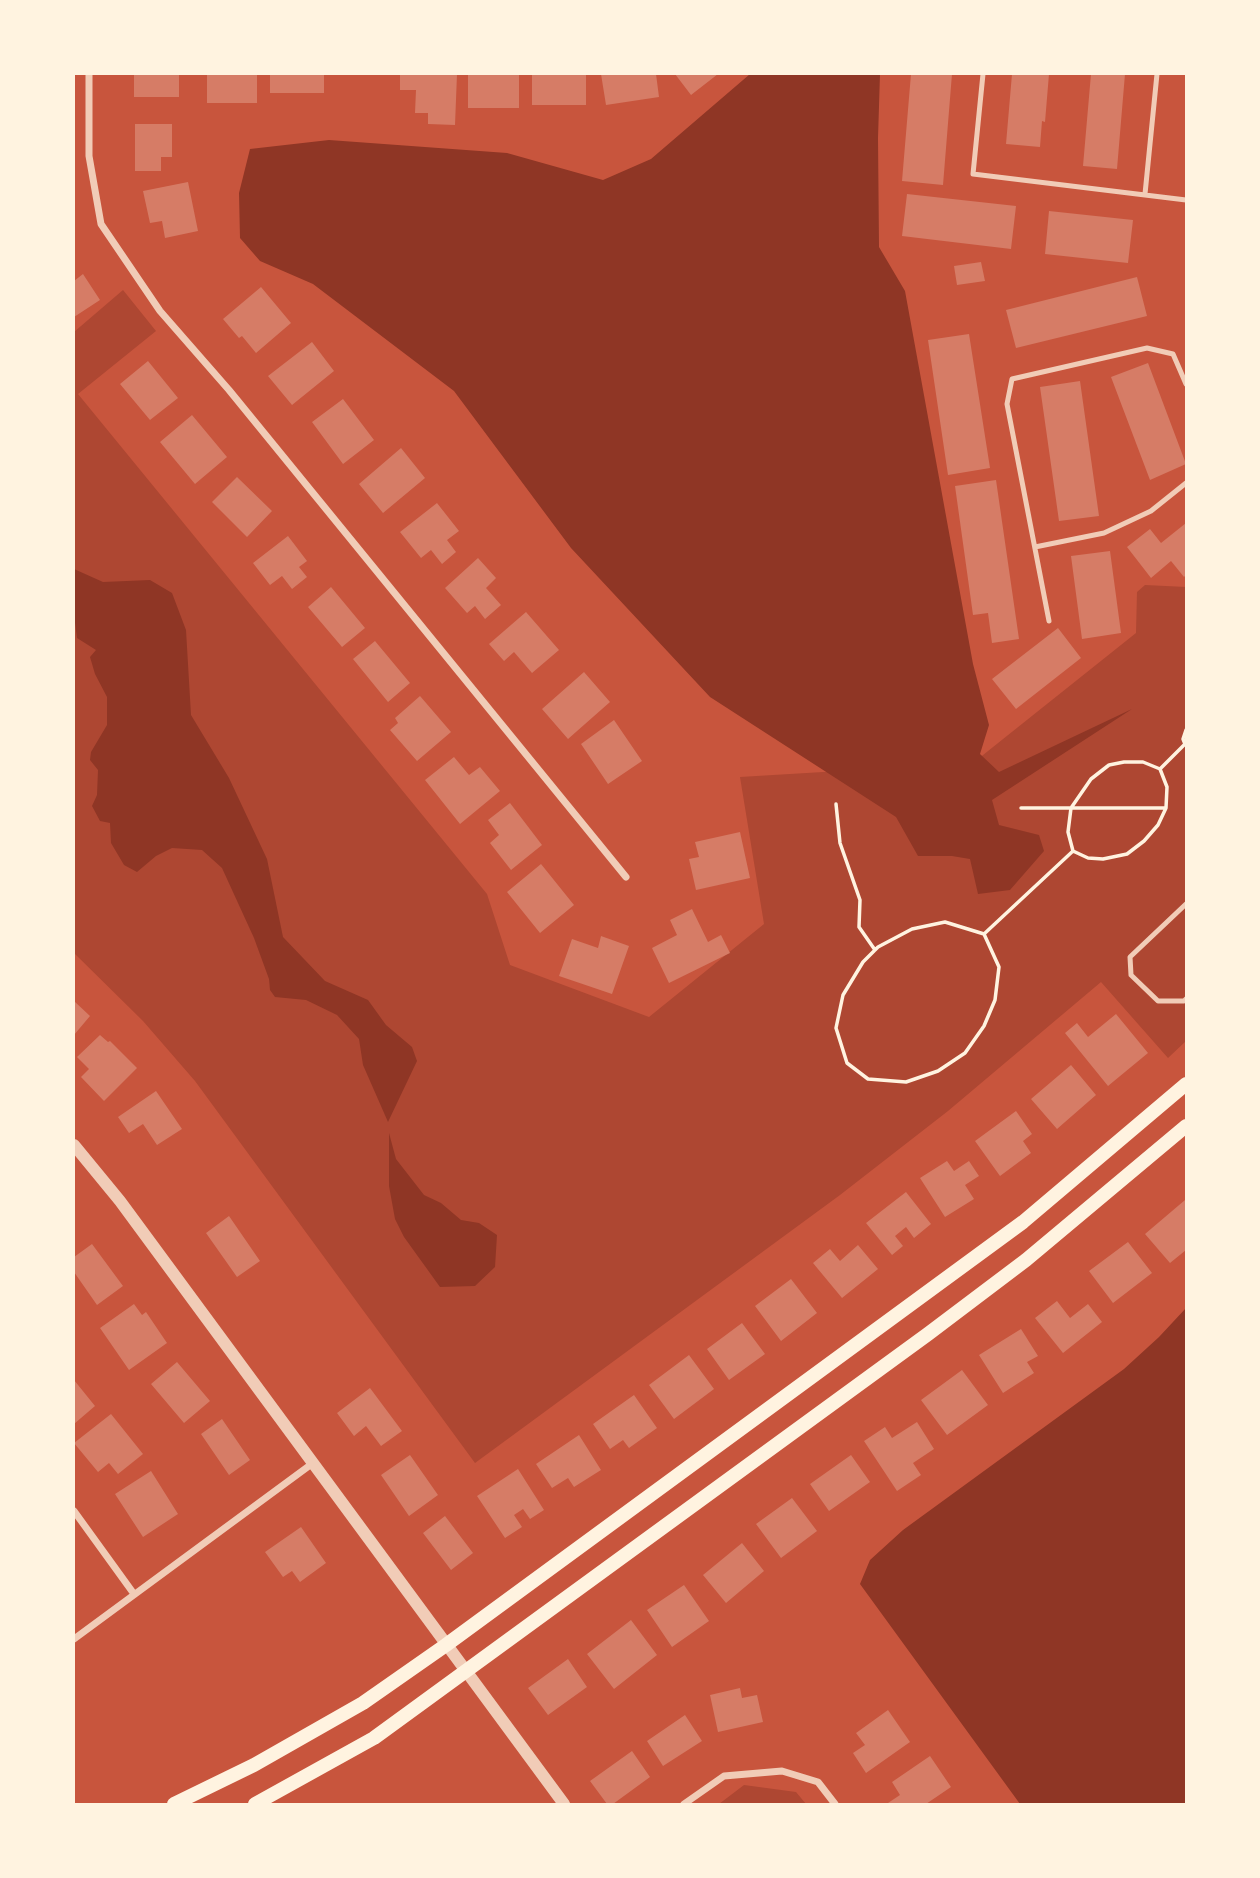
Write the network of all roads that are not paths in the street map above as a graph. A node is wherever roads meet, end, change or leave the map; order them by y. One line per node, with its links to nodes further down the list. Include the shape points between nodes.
1 (89, 74): 10 (street, via 89,156 101,224 160,312)
2 (983, 74): 4 (lane, via 973,174)
3 (1157, 74): 4 (lane)
4 (1145, 194): 5 (lane)
5 (1186, 200)
6 (1186, 384): 8 (lane, via 1173,354 1147,348 1012,379 1007,404)
7 (1186, 483): 8 (lane, via 1150,511 1104,533)
8 (1035, 547): 9 (lane)
9 (1049, 621)
10 (626, 877)
11 (1186, 904): 12 (lane, via 1130,957 1131,975 1158,1001)
12 (1186, 999)
13 (1186, 1084): 20 (main road, via 1023,1222)
14 (1186, 1126): 21 (main road, via 939,1326)
15 (74, 1145): 16 (street, via 120,1200)
16 (313, 1462): 18 (street); 20 (street)
17 (74, 1511): 18 (street)
18 (134, 1594): 19 (street)
19 (74, 1639)
20 (446, 1645): 21 (street); 22 (main road, via 363,1703)
21 (465, 1671): 23 (main road, via 374,1738); 24 (street)
22 (174, 1804)
23 (254, 1804)
24 (564, 1804)
25 (684, 1804): 26 (street, via 724,1776 782,1770 818,1782)
26 (835, 1804)

